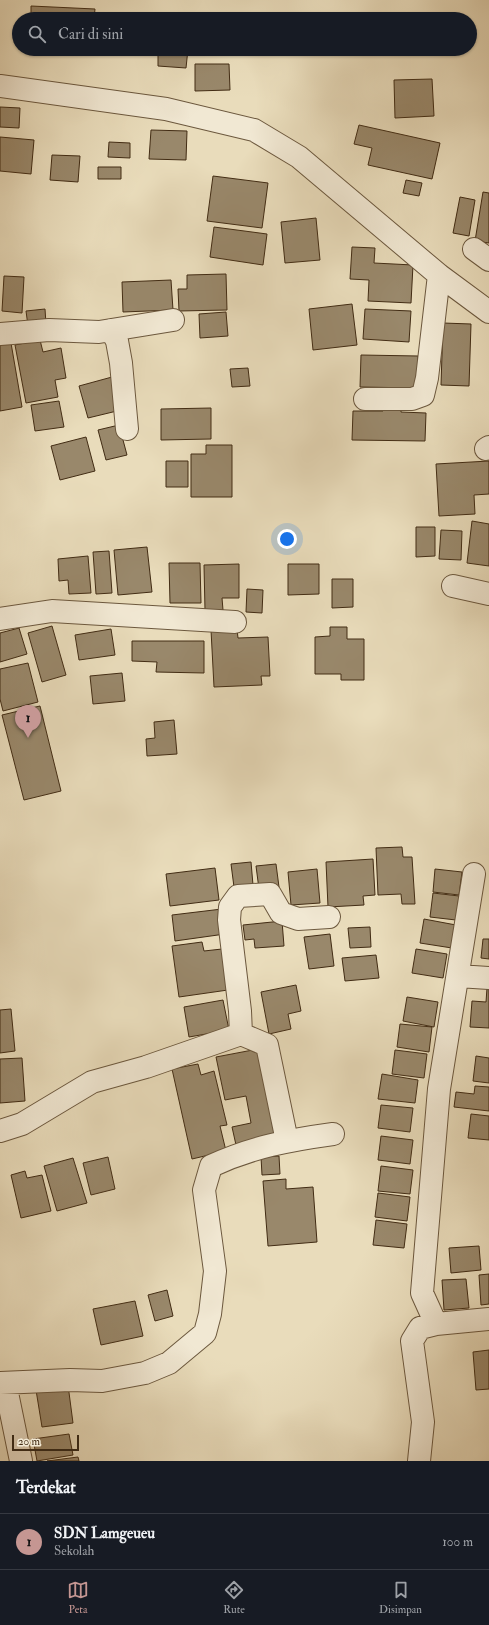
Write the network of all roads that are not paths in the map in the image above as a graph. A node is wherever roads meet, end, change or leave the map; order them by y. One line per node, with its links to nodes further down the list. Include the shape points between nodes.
1 (0, 86): 2 (street, via 166,109 254,130 299,157)
2 (439, 275): 3 (street); 7 (street, via 423,395 412,399)
3 (487, 307)
4 (173, 320): 5 (street)
5 (111, 330): 6 (street, via 49,330); 8 (street, via 117,341 121,362)
6 (0, 334)
7 (365, 399)
8 (127, 429)
9 (453, 586): 10 (street)
10 (489, 594)
11 (0, 619): 12 (street, via 52,611)
12 (235, 622)
13 (474, 874): 15 (street)
14 (329, 917): 17 (street, via 298,919 281,913 270,894 238,896 230,907 229,920)
15 (458, 976): 16 (street); 22 (street, via 439,1089 422,1293)
16 (489, 978)
17 (241, 1034): 18 (street, via 146,1067 92,1082 22,1124); 20 (street, via 267,1045)
18 (0, 1131)
19 (333, 1134): 20 (street)
20 (287, 1141): 23 (street, via 234,1155 211,1166 204,1190 215,1271 205,1333 169,1363 145,1373 102,1381)
21 (489, 1319): 22 (street)
22 (436, 1324): 25 (street, via 420,1328 412,1341 423,1422)
23 (3, 1383): 24 (street)
24 (21, 1461)
25 (419, 1461)

